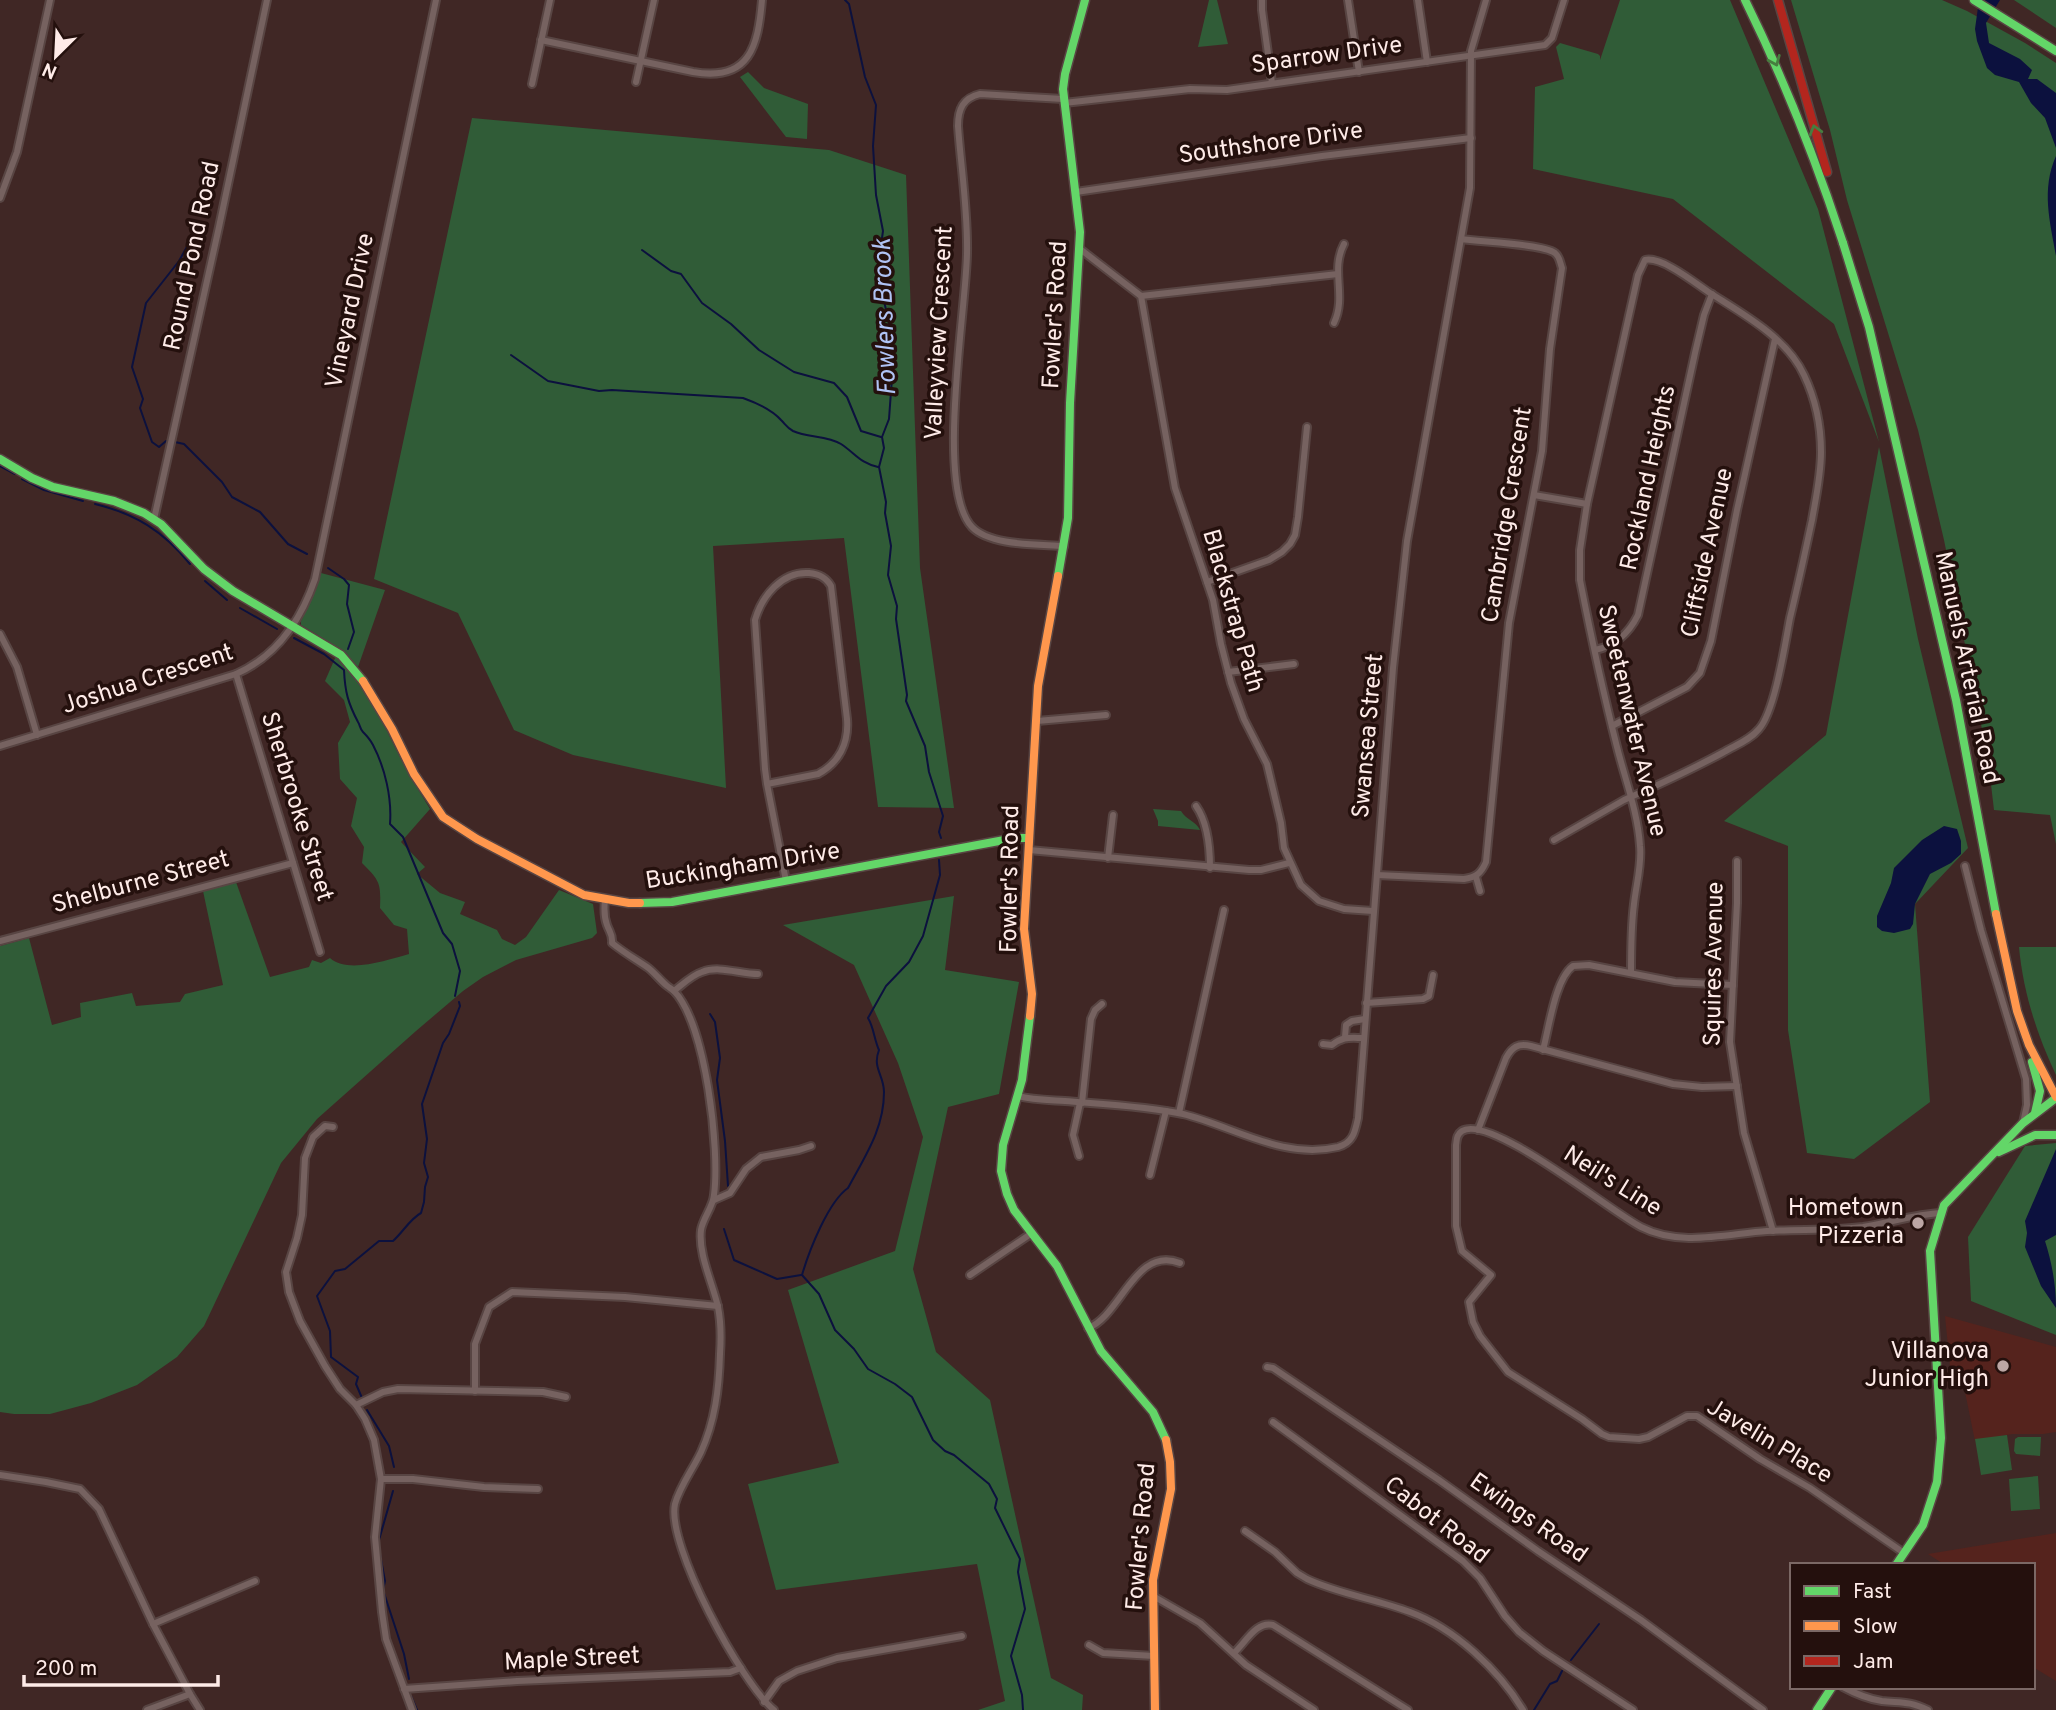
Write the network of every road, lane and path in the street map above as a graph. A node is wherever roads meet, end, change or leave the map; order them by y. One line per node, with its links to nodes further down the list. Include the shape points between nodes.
1 (50, 0): 28 (street, via 20,140)
2 (267, 0): 42 (street, Round Pond Road)
3 (436, 0): 45 (street, Vineyard Drive, via 315,579)
4 (550, 0): 16 (street)
5 (654, 0): 19 (street)
6 (762, 0): 19 (street, via 755,45 735,68 715,75)
7 (1085, 0): 25 (main road, Fowler's Road, via 1064,79)
8 (1262, 0): 23 (street)
9 (1348, 0): 21 (street)
10 (1418, 0): 20 (street)
11 (1486, 0): 18 (street, Swansea Street)
12 (1564, 0): 18 (street, Sparrow Drive, via 1548,44)
13 (1745, 0): 30 (main road, one-way to 30, via 1817,164)
14 (1778, 0): 30 (main road, one-way to 14)
15 (1974, 0): 17 (main road)
16 (541, 40): 19 (street); 24 (street)
17 (2056, 51)
18 (1471, 56): 20 (street, Sparrow Drive); 26 (street, Swansea Street)
19 (640, 61): 22 (street)
20 (1426, 62): 21 (street, Sparrow Drive)
21 (1359, 72): 23 (street, Sparrow Drive)
22 (636, 82)
23 (1272, 83): 25 (street, Sparrow Drive)
24 (532, 84)
25 (1064, 101): 27 (main road, Fowler's Road); 43 (street, Valleyview Crescent, via 980,93 960,109 967,251 953,449 957,498 972,527 993,538)
26 (1471, 138): 27 (street, Southshore Drive); 29 (street, Swansea Street, via 1470,188)
27 (1076, 192): 32 (main road, Fowler's Road)
28 (0, 198)
29 (1461, 239): 40 (street, Cambridge Crescent, via 1553,251 1562,268); 69 (street, Swansea Street, via 1407,541)
30 (1843, 243): 89 (main road, Manuels Arterial Road, via 1869,327 1951,682 2001,943)
31 (1344, 244): 33 (street)
32 (1080, 249): 35 (street); 43 (main road, Fowler's Road)
33 (1338, 274): 35 (street); 36 (street, via 1341,301)
34 (1712, 294): 37 (street); 41 (street, Sweetenwater Avenue, via 1656,260 1648,259 1642,265); 47 (street, Rockland Heights, via 1701,326 1638,615 1623,636)
35 (1141, 296): 44 (street, Blackstrap Path, via 1175,488)
36 (1334, 323)
37 (1775, 339): 53 (street, Cliffside Avenue, via 1704,663 1688,687); 57 (street, via 1805,377 1817,417 1821,453 1803,562 1770,709 1749,737 1667,783)
38 (1307, 428): 44 (street, via 1298,517 1290,544 1269,560)
39 (0, 459): 42 (main road, Buckingham Drive, via 43,484 114,501)
40 (1534, 495): 41 (street); 70 (street, Cambridge Crescent, via 1508,623 1488,849)
41 (1587, 504): 47 (street, Sweetenwater Avenue, via 1580,571)
42 (154, 519): 45 (main road, Buckingham Drive, via 217,580)
43 (1064, 545): 52 (main road, Fowler's Road, via 1038,686)
44 (1207, 582): 49 (street, Blackstrap Path)
45 (293, 626): 50 (street, Joshua Crescent, via 262,660); 73 (main road, Buckingham Drive, via 332,648 358,672 443,817 584,895)
46 (0, 634): 54 (street, via 17,667)
47 (1595, 650): 53 (street, Sweetenwater Avenue)
48 (1294, 664): 49 (street)
49 (1228, 672): 66 (street, Blackstrap Path, via 1244,719 1267,764)
50 (236, 674): 54 (street, Joshua Crescent); 65 (street, Sherbrooke Street)
51 (1106, 715): 52 (street)
52 (1037, 721): 60 (main road, Fowler's Road)
53 (1612, 726): 57 (street, Sweetenwater Avenue)
54 (37, 735): 55 (street, Joshua Crescent)
55 (0, 746)
56 (767, 784): 56 (street, via 755,629 758,611 788,576 814,573 831,586 848,729 845,744 838,758 818,774); 71 (street)
57 (1630, 797): 61 (street); 78 (street, Sweetenwater Avenue, via 1640,849)
58 (1196, 806): 68 (street, via 1205,825)
59 (1113, 815): 63 (street)
60 (1029, 838): 62 (main road, Fowler's Road); 71 (main road, Buckingham Drive)
61 (1554, 840)
62 (1029, 850): 63 (street); 92 (main road, Fowler's Road, via 1024,929 1032,994)
63 (1108, 858): 68 (street)
64 (1737, 860): 81 (street, Squires Avenue)
65 (293, 863): 76 (street, Shelburne Street); 77 (street, Sherbrooke Street)
66 (1290, 863): 68 (street, via 1257,870); 75 (street, Blackstrap Path, via 1301,885 1319,901)
67 (1965, 866): 98 (street, via 2026,1079)
68 (1210, 868)
69 (1377, 875): 70 (street); 75 (street, Swansea Street)
70 (1476, 877): 72 (street)
71 (786, 881): 73 (main road, Buckingham Drive, via 672,902)
72 (1480, 891)
73 (605, 900): 82 (street, via 612,943)
74 (1224, 910): 96 (street)
75 (1373, 911): 83 (street, Swansea Street)
76 (0, 941)
77 (320, 952)
78 (1631, 973): 81 (street, via 1675,982); 90 (street, via 1584,964 1570,967 1560,984)
79 (758, 974): 82 (street, via 702,971)
80 (1433, 975): 83 (street, via 1429,996 1423,999)
81 (1733, 985): 91 (street, Squires Avenue, via 1730,1042)
82 (674, 991): 106 (street, via 696,1029 710,1097 716,1143)
83 (1366, 1003): 85 (street, Swansea Street)
84 (1102, 1004): 94 (street, via 1091,1019)
85 (1365, 1019): 86 (street, via 1346,1025); 87 (street, Swansea Street)
86 (1345, 1037): 87 (street); 88 (street, via 1332,1045)
87 (1364, 1038): 96 (street, Swansea Street, via 1356,1127 1344,1145 1282,1147)
88 (1323, 1044)
89 (2029, 1045): 93 (main road, Manuels Arterial Road); 97 (main road, via 2042,1093)
90 (1543, 1050): 91 (street, via 1673,1084); 100 (street, via 1522,1045 1511,1050)
91 (1737, 1086): 108 (street, Squires Avenue, via 1744,1133)
92 (1017, 1096): 94 (street, Swansea Street); 109 (main road, Fowler's Road, via 1001,1171 1012,1207)
93 (2056, 1098): 97 (main road)
94 (1081, 1103): 95 (street, Swansea Street); 103 (street, via 1073,1135)
95 (1166, 1111): 96 (street, Swansea Street); 105 (street)
96 (1179, 1113)
97 (2035, 1113): 98 (main road)
98 (2023, 1123): 104 (main road)
99 (332, 1127): 117 (street, via 326,1126 313,1137 305,1158 302,1216 286,1272 300,1321 340,1389)
100 (1478, 1130): 108 (street, Neil's Line, via 1534,1156 1642,1228 1671,1237); 123 (street, Javelin Place, via 1457,1135 1456,1226 1462,1251 1491,1275 1469,1302 1480,1336 1508,1371 1609,1437 1644,1438 1687,1416 1697,1416)
101 (2055, 1134): 104 (main road, via 2035,1135)
102 (811, 1146): 106 (street, via 761,1157 746,1169 730,1193)
103 (1079, 1156)
104 (1991, 1156): 107 (main road, via 1944,1205)
105 (1150, 1175)
106 (714, 1200): 112 (street, via 701,1230 704,1262)
107 (1942, 1213): 108 (street, Neil's Line, via 1861,1227); 123 (main road, via 1930,1251 1941,1438 1937,1482 1923,1525)
108 (1773, 1231)
109 (1032, 1233): 111 (street); 113 (main road, Fowler's Road, via 1060,1272)
110 (1180, 1263): 113 (street, via 1166,1259 1150,1264)
111 (970, 1275)
112 (718, 1306): 115 (street, via 512,1292 489,1307 475,1344); 132 (street, via 716,1408 704,1445 677,1498 674,1519 694,1580)
113 (1088, 1328): 126 (main road, Fowler's Road, via 1104,1355 1150,1408 1167,1446 1171,1489)
114 (1267, 1367): 147 (street, Ewings Road, via 1439,1480)
115 (475, 1391): 116 (street); 117 (street, via 393,1389)
116 (566, 1397)
117 (356, 1405): 120 (street, via 374,1440)
118 (1273, 1422): 146 (street, Cabot Road, via 1463,1561 1519,1632)
119 (0, 1475): 127 (street, via 80,1489 99,1509)
120 (382, 1479): 121 (street); 133 (street, via 375,1537 378,1581 386,1639)
121 (538, 1489)
122 (1245, 1531): 145 (street, via 1307,1579 1407,1610 1436,1626 1481,1658)
123 (1904, 1553): 124 (main road)
124 (1897, 1563)
125 (255, 1581): 127 (street)
126 (1153, 1596): 130 (street, via 1200,1623); 131 (main road, Fowler's Road)
127 (153, 1624): 136 (street)
128 (962, 1636): 137 (street, via 836,1658 797,1671 779,1681)
129 (1089, 1645): 131 (street, via 1103,1653)
130 (1234, 1653): 143 (street); 144 (street, via 1259,1626 1273,1625)
131 (1154, 1656): 142 (main road, Fowler's Road)
132 (741, 1668): 133 (street, Maple Street); 137 (street)
133 (404, 1689): 140 (street)
134 (1831, 1689): 148 (main road)
135 (1847, 1689): 149 (street)
136 (190, 1695): 138 (street); 139 (street)
137 (764, 1702): 141 (street)
138 (147, 1710)
139 (200, 1710)
140 (412, 1710)
141 (774, 1710)
142 (1155, 1710)
143 (1314, 1710)
144 (1408, 1710)
145 (1523, 1710)
146 (1633, 1710)
147 (1763, 1710)
148 (1817, 1710)
149 (1928, 1710)

